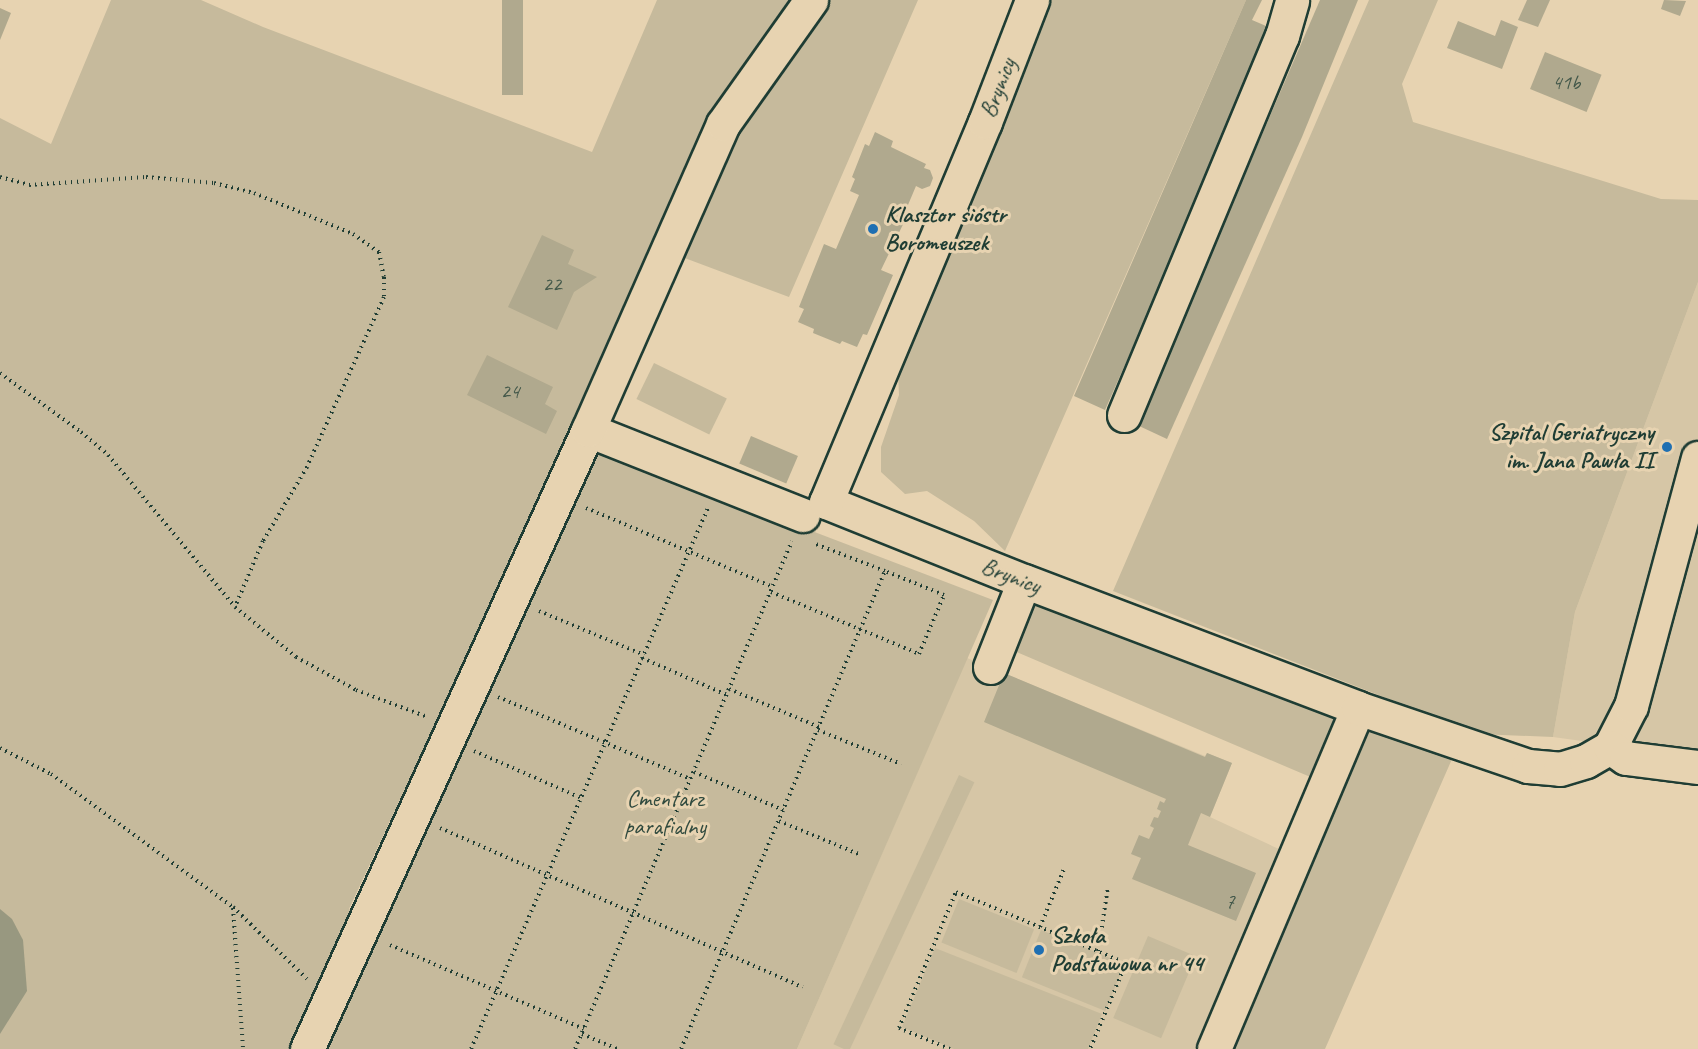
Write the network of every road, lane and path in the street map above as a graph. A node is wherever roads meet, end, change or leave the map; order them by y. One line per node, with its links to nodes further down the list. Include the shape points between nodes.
1 (812, 0): 7 (street, via 723,124)
2 (1032, 0): 11 (street, Brynicy, via 985,122)
3 (1292, 0): 6 (street, via 1282,36)
4 (0, 177): 17 (path, via 29,185 146,177 214,183 254,193 334,226 379,252 384,297 307,467 263,541)
5 (0, 373): 17 (path, via 108,454)
6 (1124, 415)
7 (588, 430): 11 (street); 27 (street)
8 (1698, 458): 29 (street, via 1631,706)
9 (712, 499): 12 (path)
10 (583, 507): 12 (path)
11 (806, 520): 13 (path); 14 (street, Brynicy); 15 (path)
12 (689, 551): 15 (path); 20 (path)
13 (885, 571): 19 (path); 19 (path, via 944,595 919,654)
14 (1024, 581): 21 (street); 25 (street, Brynicy)
15 (773, 587): 16 (path)
16 (771, 592): 19 (path); 22 (path)
17 (234, 607): 27 (path, via 297,657 356,690)
18 (528, 607): 20 (path)
19 (860, 631): 26 (path)
20 (643, 656): 24 (path); 28 (path)
21 (990, 667)
22 (729, 689): 24 (path); 26 (path)
23 (490, 694): 28 (path)
24 (727, 695): 33 (path)
25 (1358, 708): 29 (street, Brynicy, via 1528,766 1560,770); 61 (street)
26 (818, 728): 31 (path); 36 (path)
27 (459, 737): 35 (path); 37 (street)
28 (604, 745): 34 (path); 35 (path)
29 (1610, 747): 32 (street, via 1626,758)
30 (0, 748): 43 (path, via 51,774)
31 (901, 764)
32 (1698, 767)
33 (694, 772): 34 (path); 36 (path)
34 (690, 779): 44 (path)
35 (581, 798): 41 (path)
36 (783, 810): 38 (path)
37 (412, 816): 41 (path); 51 (street)
38 (779, 820): 39 (path); 48 (path)
39 (861, 855)
40 (1064, 869): 45 (path)
41 (547, 876): 44 (path); 50 (path)
42 (1108, 887): 47 (path)
43 (233, 907): 51 (path, via 310,982); 53 (path)
44 (633, 913): 48 (path); 52 (path)
45 (1040, 927): 47 (path); 59 (path, via 956,892 899,1028)
46 (390, 945): 50 (path)
47 (1098, 951): 60 (path, via 1126,963)
48 (722, 952): 49 (path); 58 (path)
49 (803, 987)
50 (496, 992): 52 (path); 55 (path)
51 (330, 994): 54 (street)
52 (583, 1031): 56 (path); 57 (path)
53 (243, 1049)
54 (307, 1049)
55 (471, 1049)
56 (575, 1049)
57 (617, 1049)
58 (681, 1049)
59 (950, 1049)
60 (1090, 1049)
61 (1214, 1049)

